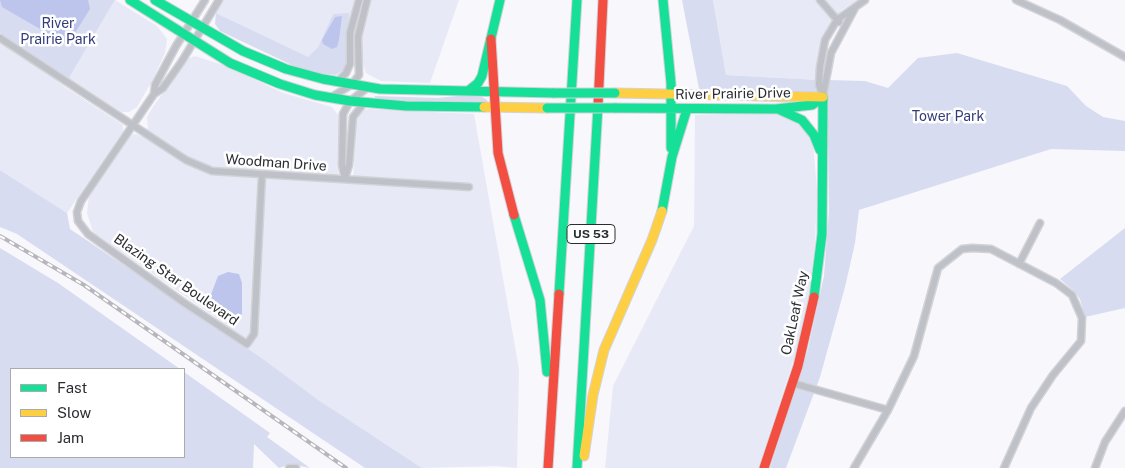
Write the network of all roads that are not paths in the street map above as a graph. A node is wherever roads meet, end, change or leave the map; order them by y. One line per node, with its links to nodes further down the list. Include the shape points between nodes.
1 (130, 0): 19 (main road, River Prairie Drive)
2 (155, 0): 16 (main road, River Prairie Drive)
3 (205, 0): 16 (street, Blazing Star Boulevard)
4 (219, 0): 18 (street, Blazing Star Boulevard)
5 (359, 0): 24 (street, via 350,33 350,64)
6 (500, 0): 21 (main road)
7 (576, 0): 50 (main road, US 53)
8 (603, 0): 54 (main road, US 53)
9 (663, 0): 29 (main road)
10 (820, 0): 15 (street)
11 (865, 0): 14 (street)
12 (1016, 0): 23 (street, via 1054,16)
13 (365, 1): 25 (street, via 358,37 359,75)
14 (857, 5): 15 (street); 17 (street)
15 (837, 20): 17 (street); 31 (street, via 828,32 821,52 819,85)
16 (192, 22): 18 (main road, River Prairie Drive); 19 (street, Blazing Star Boulevard)
17 (844, 26): 31 (street, via 831,53)
18 (202, 28): 22 (street, Blazing Star Boulevard); 24 (main road, River Prairie Drive, via 276,65)
19 (183, 35): 22 (main road, River Prairie Drive); 30 (street, Blazing Star Boulevard, via 155,85)
20 (0, 38): 39 (street, Woodman Drive)
21 (491, 39): 27 (main road, via 481,79); 28 (main road)
22 (194, 42): 30 (street, Blazing Star Boulevard, via 163,88); 32 (main road, River Prairie Drive, via 260,77)
23 (1125, 57)
24 (337, 82): 25 (main road, River Prairie Drive)
25 (351, 85): 26 (main road, River Prairie Drive); 32 (street)
26 (367, 88): 27 (main road, River Prairie Drive); 33 (street)
27 (468, 91): 28 (main road, River Prairie Drive)
28 (492, 92): 29 (main road, River Prairie Drive, bridge); 35 (main road)
29 (671, 93): 31 (main road, River Prairie Drive); 36 (main road)
30 (154, 94): 39 (street, Blazing Star Boulevard)
31 (822, 97): 38 (main road, River Prairie Drive, via 812,105); 40 (main road, OakLeaf Way)
32 (330, 98): 33 (main road, River Prairie Drive)
33 (350, 101): 34 (main road, River Prairie Drive); 43 (street, via 343,114 342,165)
34 (364, 103): 35 (main road, River Prairie Drive); 43 (street, via 353,118)
35 (494, 108): 36 (main road, River Prairie Drive, bridge); 50 (main road, via 503,178 540,300)
36 (671, 109): 37 (main road, River Prairie Drive); 41 (main road)
37 (687, 109): 38 (main road, River Prairie Drive); 41 (main road)
38 (776, 109): 40 (main road, via 802,120 814,135)
39 (133, 124): 42 (street, Woodman Drive, via 200,167 225,173); 42 (street, Blazing Star Boulevard, via 81,201 78,221 88,234 247,344 254,334)
40 (822, 155): 47 (main road, OakLeaf Way, via 822,234 816,288)
41 (672, 157): 55 (main road, via 667,192 652,240 604,350 593,395)
42 (262, 175): 43 (street, Woodman Drive)
43 (345, 179): 44 (street, Woodman Drive)
44 (469, 187)
45 (1040, 223): 46 (street)
46 (1019, 264): 48 (street, via 991,249 972,248 962,249 938,268 914,356); 58 (street, via 1072,295 1082,318 1081,341 1031,408)
47 (792, 383): 48 (street); 56 (main road, OakLeaf Way)
48 (888, 410): 57 (street)
49 (1125, 411): 59 (street, via 1105,442)
50 (550, 419): 53 (main road, US 53)
51 (289, 468): 52 (street)
52 (296, 468)
53 (548, 468)
54 (576, 468)
55 (582, 468)
56 (764, 468)
57 (854, 468)
58 (1004, 468)
59 (1095, 468)

